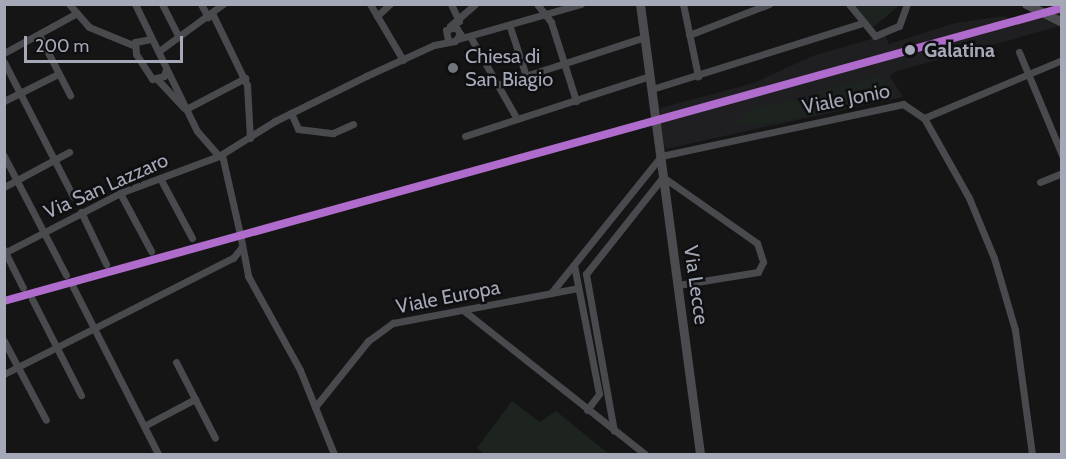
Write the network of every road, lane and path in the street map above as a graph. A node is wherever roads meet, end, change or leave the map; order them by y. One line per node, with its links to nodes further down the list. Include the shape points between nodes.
1 (69, 4): 18 (street)
2 (135, 4): 32 (street)
3 (162, 4): 30 (street)
4 (201, 4): 19 (street)
5 (224, 4): 19 (street)
6 (370, 4): 20 (street)
7 (390, 4): 20 (street)
8 (451, 4): 22 (street)
9 (475, 4): 22 (street)
10 (537, 4): 21 (street)
11 (581, 4): 21 (street)
12 (640, 4): 31 (main road, Via Lecce)
13 (683, 4): 29 (street)
14 (769, 4): 29 (street)
15 (849, 4): 24 (street)
16 (1026, 4): 23 (main road)
17 (908, 6): 24 (street, via 899,26 875,36)
18 (77, 13): 28 (street); 36 (street, via 89,27)
19 (210, 16): 30 (street); 50 (street)
20 (377, 16): 40 (street)
21 (547, 16): 25 (street); 43 (street)
22 (459, 18): 26 (street); 27 (street)
23 (1062, 22)
24 (862, 23): 49 (street)
25 (510, 27): 33 (street); 47 (street)
26 (448, 29): 27 (street); 34 (street); 35 (street)
27 (459, 33): 33 (street); 34 (street, Via San Lazzaro)
28 (39, 35): 39 (street); 45 (street)
29 (689, 36): 49 (street)
30 (179, 37): 37 (street)
31 (645, 37): 43 (street); 48 (main road, Via Lecce)
32 (151, 39): 36 (street, via 140,38); 37 (street)
33 (472, 39): 52 (street)
34 (448, 40): 35 (street, Via San Lazzaro)
35 (434, 45): 40 (street, Via San Lazzaro)
36 (135, 46): 51 (street, via 145,70)
37 (159, 51): 44 (street)
38 (1019, 52): 46 (street)
39 (4, 53)
40 (403, 60): 59 (street, Via San Lazzaro)
41 (1062, 60): 46 (street)
42 (4, 62): 54 (street)
43 (564, 64): 47 (street); 57 (street)
44 (166, 69): 51 (street); 58 (street)
45 (58, 74): 54 (street); 55 (street)
46 (1028, 74): 60 (street); 67 (street)
47 (526, 76): 52 (street)
48 (650, 76): 53 (main road, Via Lecce); 57 (street)
49 (698, 76): 53 (street)
50 (245, 78): 58 (street); 64 (street)
51 (158, 80): 58 (street)
52 (498, 85): 61 (street)
53 (652, 89): 69 (main road, Via Lecce)
54 (21, 93): 56 (street); 70 (street)
55 (70, 95)
56 (4, 101)
57 (576, 101): 61 (street)
58 (186, 110): 66 (street)
59 (291, 113): 62 (street, via 298,129 333,133); 64 (street, Via San Lazzaro)
60 (924, 118): 69 (street, Viale Jonio, via 903,104 892,104); 120 (street, via 987,240 1013,321)
61 (517, 119): 63 (street)
62 (353, 124)
63 (465, 136)
64 (250, 138): 66 (street, Via San Lazzaro)
65 (69, 152): 70 (street)
66 (221, 155): 73 (street, Via San Lazzaro); 84 (street)
67 (1062, 155)
68 (4, 156): 74 (street)
69 (661, 156): 72 (main road, Via Lecce); 75 (street)
70 (54, 160): 74 (street); 80 (street)
71 (1062, 173): 76 (street)
72 (663, 177): 78 (street); 93 (main road, Via Lecce); 93 (street, via 757,243 763,262 758,272)
73 (160, 178): 79 (street, Via San Lazzaro); 83 (street)
74 (17, 181): 77 (street); 82 (street)
75 (640, 182): 78 (street); 89 (street)
76 (1040, 182)
77 (4, 187)
78 (650, 189): 91 (street)
79 (120, 193): 81 (street, Via San Lazzaro); 85 (street)
80 (73, 196)
81 (81, 212): 82 (street, Via San Lazzaro); 88 (street)
82 (44, 232): 86 (street, Via San Lazzaro); 92 (street)
83 (192, 238)
84 (242, 247): 87 (street); 90 (street)
85 (151, 251)
86 (5, 252): 95 (street)
87 (232, 258): 90 (street); 100 (street)
88 (106, 264)
89 (574, 265): 91 (street); 96 (street); 97 (street)
90 (245, 266): 110 (street)
91 (585, 274): 106 (street)
92 (66, 275)
93 (678, 285): 119 (main road, Via Lecce)
94 (73, 287): 100 (street)
95 (23, 288)
96 (578, 288): 97 (street, Viale Europa); 107 (street)
97 (551, 293): 99 (street, Viale Europa)
98 (32, 299): 102 (street)
99 (463, 310): 110 (street, Viale Europa, via 382,329); 111 (street)
100 (94, 328): 102 (street); 113 (street)
101 (4, 341): 104 (street)
102 (57, 347): 104 (street); 108 (street)
103 (176, 362): 109 (street)
104 (19, 367): 105 (street); 112 (street)
105 (4, 374)
106 (607, 393): 107 (street); 114 (street)
107 (599, 394): 111 (street)
108 (81, 395)
109 (195, 399): 113 (street); 115 (street)
110 (315, 407): 117 (street)
111 (587, 410): 114 (street)
112 (46, 420)
113 (144, 426): 116 (street)
114 (614, 431): 118 (street)
115 (215, 438)
116 (158, 454)
117 (334, 454)
118 (645, 454)
119 (700, 454)
120 (1032, 454)

